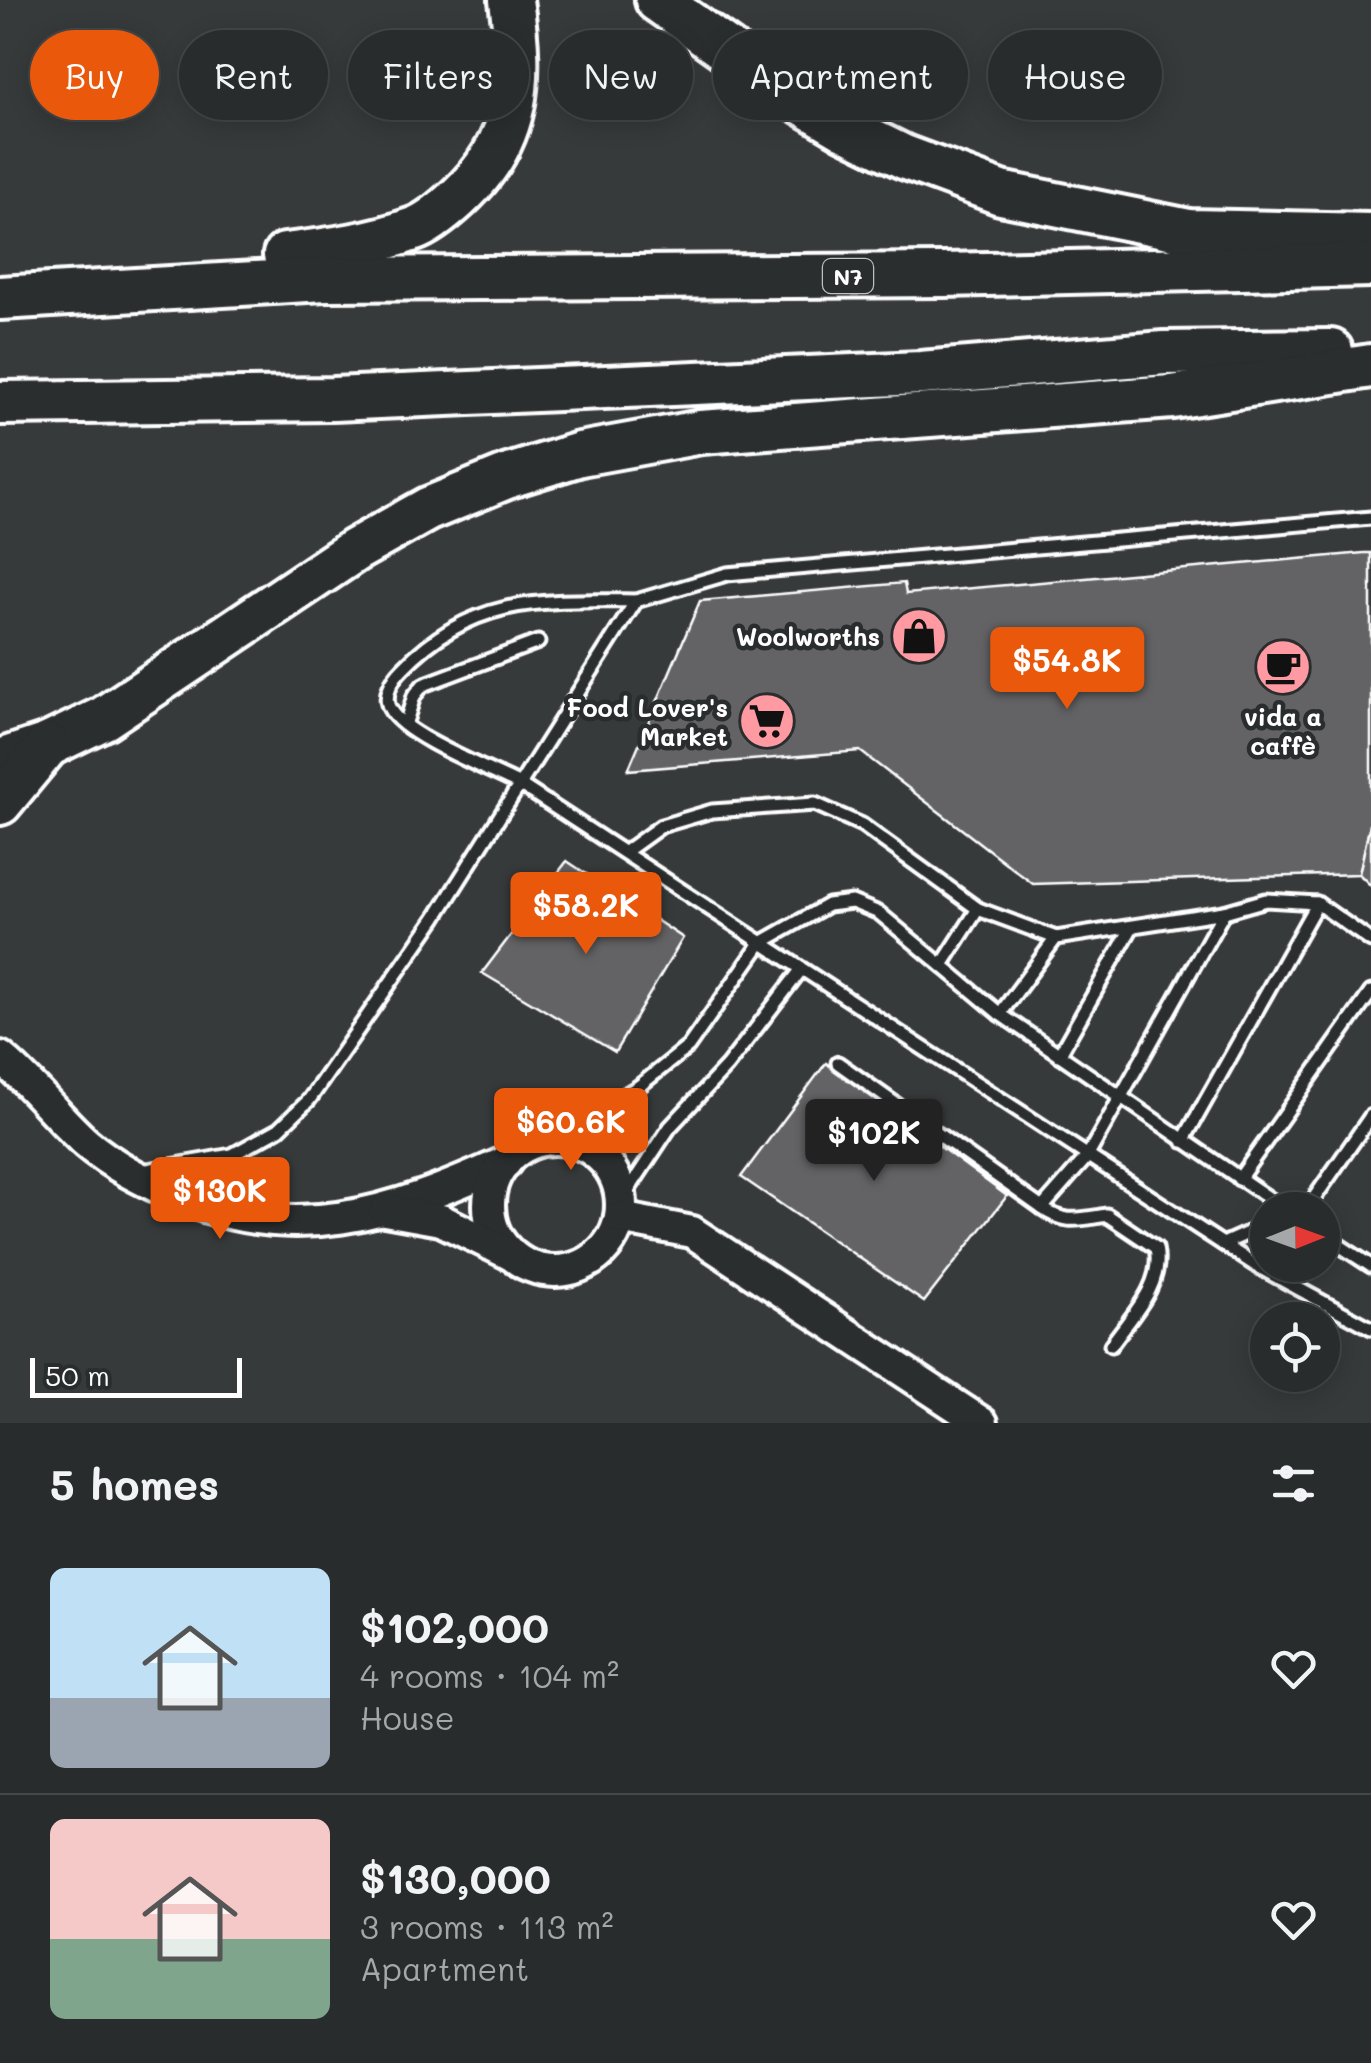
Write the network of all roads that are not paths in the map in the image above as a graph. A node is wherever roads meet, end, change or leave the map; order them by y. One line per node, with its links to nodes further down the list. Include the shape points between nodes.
1 (511, 0): 5 (highway, via 520,58 502,141 479,179 417,228 339,249 40,275)
2 (656, 0): 3 (highway, via 845,128 1001,193 1189,232)
3 (1371, 235)
4 (1371, 265): 5 (highway, N7, via 944,276 325,279)
5 (0, 296)
6 (1371, 350): 8 (highway, via 1164,352 921,373 333,399)
7 (1371, 366): 13 (highway, via 1172,397 701,432 580,454 414,517 104,718)
8 (0, 402)
9 (1371, 518): 10 (lane, via 728,574)
10 (636, 601): 12 (lane, via 542,600 433,637 395,676 388,693 389,708); 15 (lane)
11 (538, 642): 12 (lane, via 423,685)
12 (405, 725): 15 (lane)
13 (48, 745): 14 (highway); 16 (highway)
14 (0, 760)
15 (522, 786): 17 (lane); 39 (lane, via 309,1100 279,1129 232,1155)
16 (0, 803)
17 (625, 852): 19 (lane, via 661,826 712,810 815,804 862,825); 24 (lane)
18 (1318, 903): 20 (lane, via 1266,900); 23 (lane); 36 (lane)
19 (978, 909): 22 (lane); 25 (lane)
20 (1224, 912): 21 (lane); 33 (lane)
21 (1132, 927): 22 (lane); 30 (lane)
22 (1056, 938): 28 (lane)
23 (1371, 941)
24 (761, 943): 25 (lane, via 828,906 852,902 879,913); 26 (lane); 35 (lane, via 688,1047 638,1087)
25 (942, 966): 28 (lane)
26 (801, 970): 37 (lane); 44 (lane, via 670,1127)
27 (1371, 992): 40 (lane)
28 (1000, 1014): 30 (lane)
29 (0, 1038): 32 (street)
30 (1058, 1055): 33 (lane)
31 (838, 1063): 43 (lane)
32 (12, 1067): 39 (street)
33 (1120, 1097): 36 (lane); 37 (lane)
34 (1371, 1116): 42 (lane)
35 (551, 1140): 38 (street, via 519,1150); 44 (street, via 598,1155 618,1184)
36 (1183, 1141): 40 (lane)
37 (1087, 1157): 43 (lane); 47 (lane)
38 (506, 1162): 45 (street); 49 (street, via 496,1176 490,1210)
39 (128, 1174): 45 (street, via 196,1204 259,1221 325,1222)
40 (1239, 1180): 41 (lane)
41 (1258, 1192)
42 (1318, 1192)
43 (1042, 1208): 52 (lane, via 1057,1220 1107,1215 1156,1248 1151,1290)
44 (620, 1209): 49 (street, via 605,1248 577,1268 543,1270); 53 (street, via 692,1232)
45 (384, 1210): 49 (street, via 441,1220)
46 (1250, 1232): 47 (lane)
47 (1223, 1244): 51 (lane)
48 (1340, 1245): 50 (lane)
49 (512, 1255)
50 (1369, 1262)
51 (1371, 1328)
52 (1112, 1344)
53 (982, 1423)

